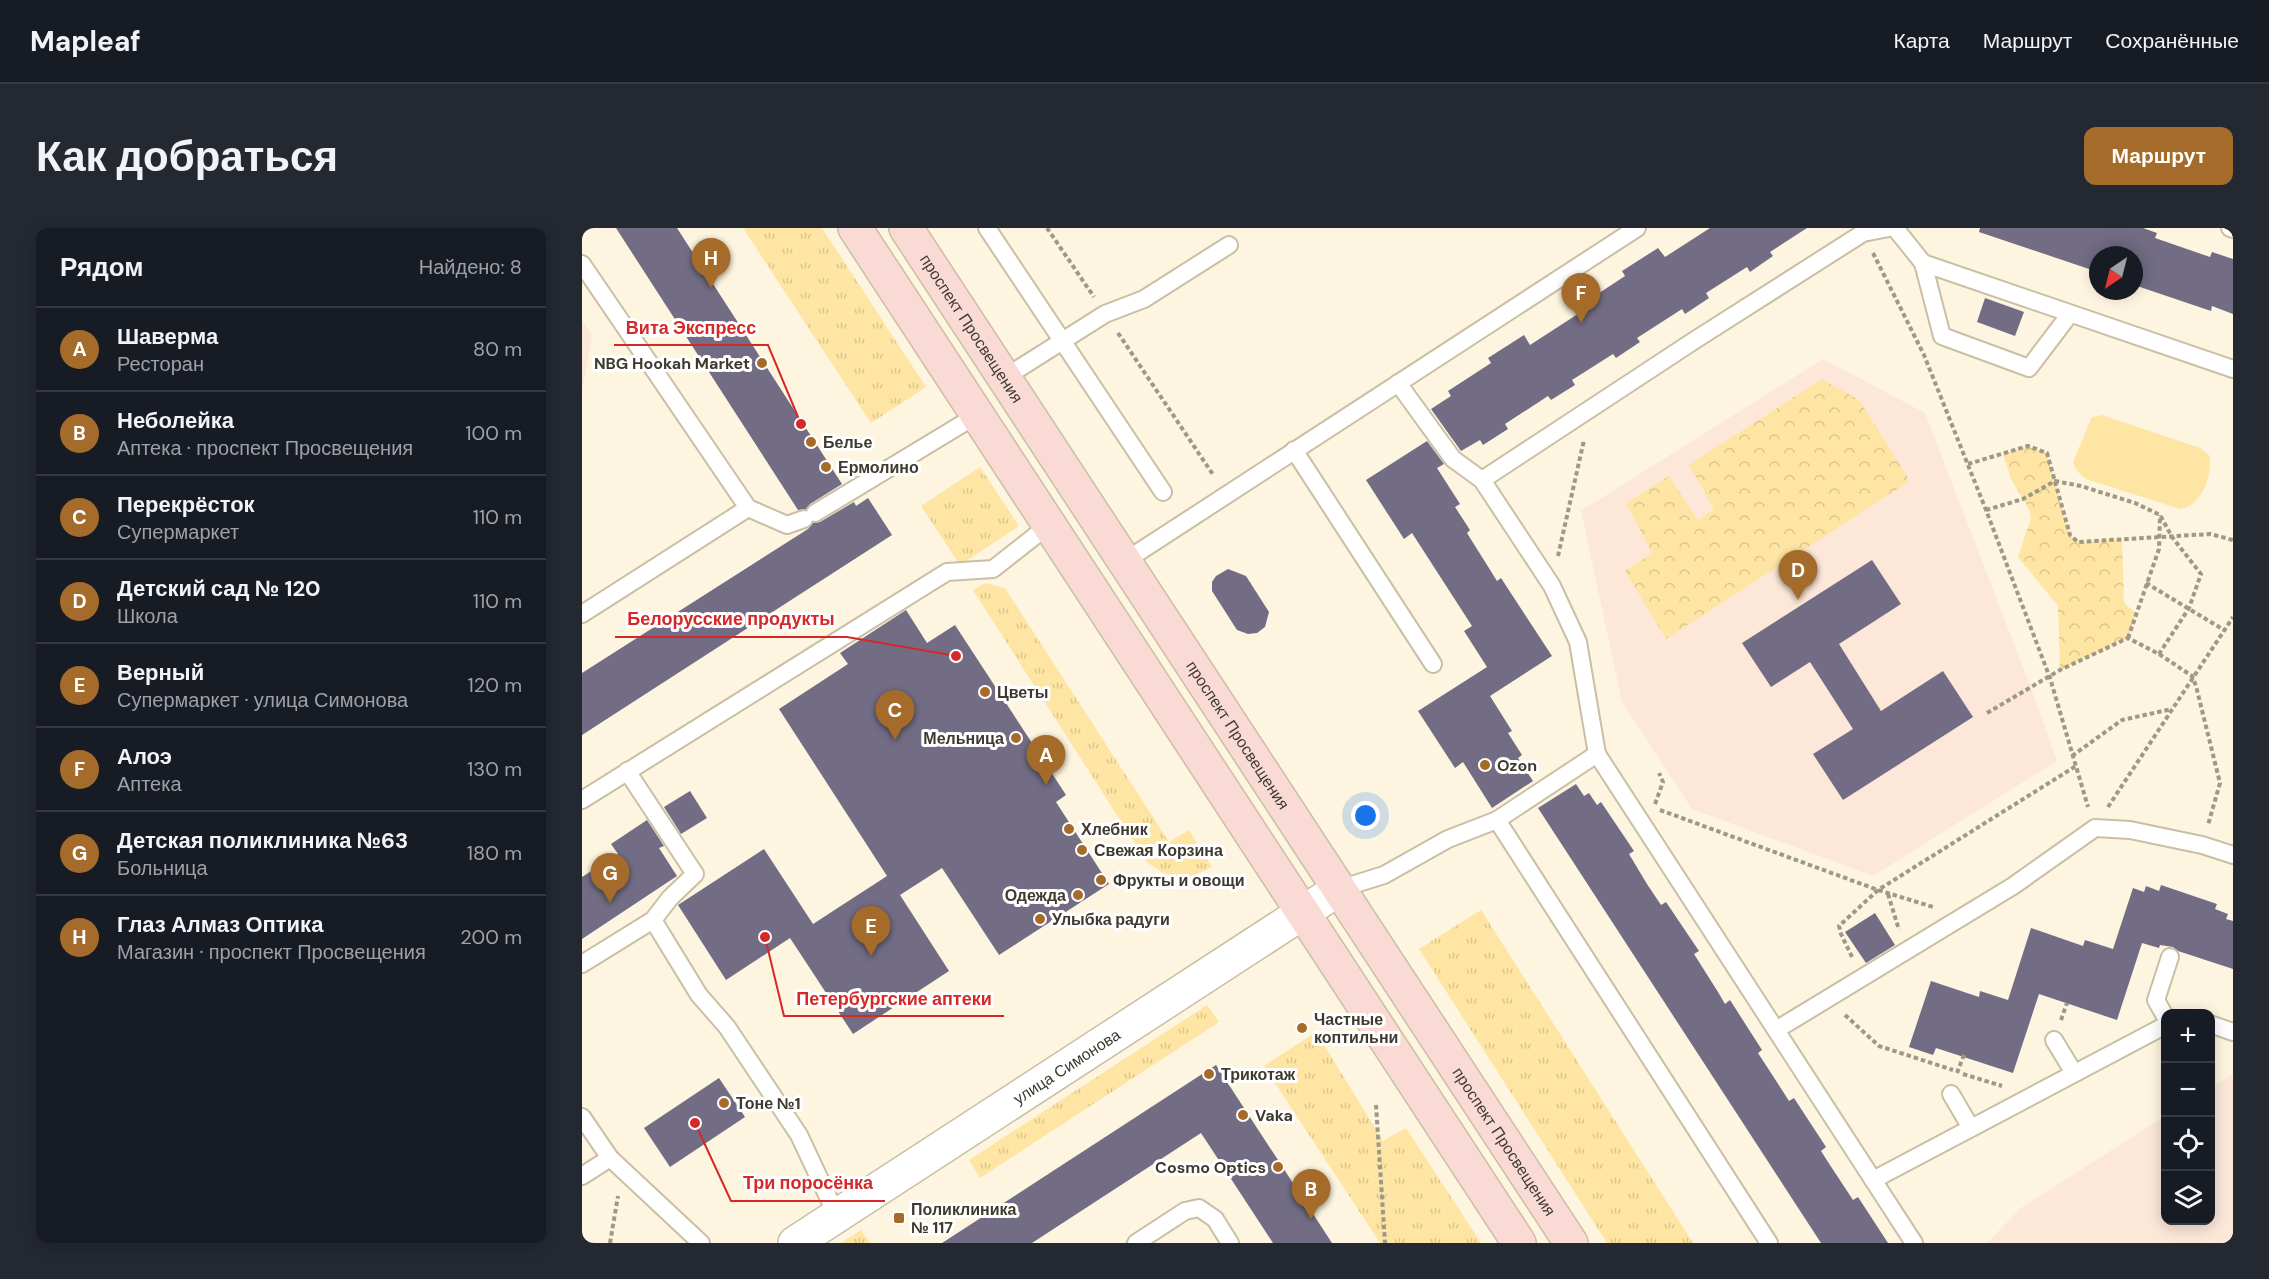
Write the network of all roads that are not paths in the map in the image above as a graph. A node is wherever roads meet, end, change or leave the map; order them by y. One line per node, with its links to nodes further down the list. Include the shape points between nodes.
1 (855, 228): 15 (main road)
2 (906, 228): 13 (main road, проспект Просвещения)
3 (987, 228): 11 (lane)
4 (1637, 228): 14 (lane)
5 (1889, 228): 17 (lane, via 1863,233)
6 (1895, 228): 8 (lane)
7 (1229, 245): 11 (lane, via 1144,299 1104,314)
8 (1923, 262): 10 (lane); 10 (lane, via 1942,336 2029,368)
9 (582, 264): 19 (lane)
10 (2070, 314): 12 (lane)
11 (1062, 341): 13 (lane); 18 (lane)
12 (2233, 369)
13 (1004, 378): 21 (main road, проспект Просвещения)
14 (1398, 382): 16 (lane); 17 (lane, via 1454,459)
15 (977, 415): 19 (lane, via 810,516 787,525); 20 (main road)
16 (1294, 450): 21 (lane); 23 (lane)
17 (1482, 480): 24 (lane, via 1552,586 1578,642)
18 (1163, 492)
19 (748, 508): 22 (lane)
20 (1049, 525): 25 (lane, via 993,569 947,572); 30 (main road)
21 (1125, 561): 29 (main road, проспект Просвещения)
22 (582, 614)
23 (1433, 664)
24 (1597, 754): 27 (lane); 37 (lane)
25 (627, 771): 26 (lane); 31 (lane, via 695,874)
26 (582, 800)
27 (1497, 820): 29 (lane, via 1448,839 1384,875); 54 (lane)
28 (2233, 855): 37 (lane, via 2130,830 2095,828 2013,886)
29 (1339, 889): 30 (street, улица Симонова); 53 (main road, проспект Просвещения)
30 (1303, 913): 47 (street, улица Симонова); 52 (main road)
31 (653, 920): 33 (lane); 47 (lane, via 699,995 727,1027 799,1135)
32 (2170, 957): 34 (lane, via 2156,1000)
33 (582, 964)
34 (2161, 1009)
35 (2215, 1025): 38 (lane)
36 (2161, 1028): 40 (lane)
37 (1776, 1030): 46 (lane)
38 (2233, 1032)
39 (2054, 1040): 40 (lane)
40 (2074, 1073): 43 (lane)
41 (1951, 1094): 43 (lane)
42 (582, 1117): 44 (lane)
43 (1971, 1128): 46 (lane)
44 (616, 1164): 45 (lane); 48 (lane)
45 (582, 1176)
46 (1873, 1180): 55 (lane)
47 (837, 1216): 49 (street, улица Симонова)
48 (701, 1243)
49 (795, 1243)
50 (1136, 1243): 51 (lane, via 1185,1211 1199,1208 1215,1219)
51 (1230, 1243)
52 (1519, 1243)
53 (1571, 1243)
54 (1769, 1243)
55 (1914, 1243)

